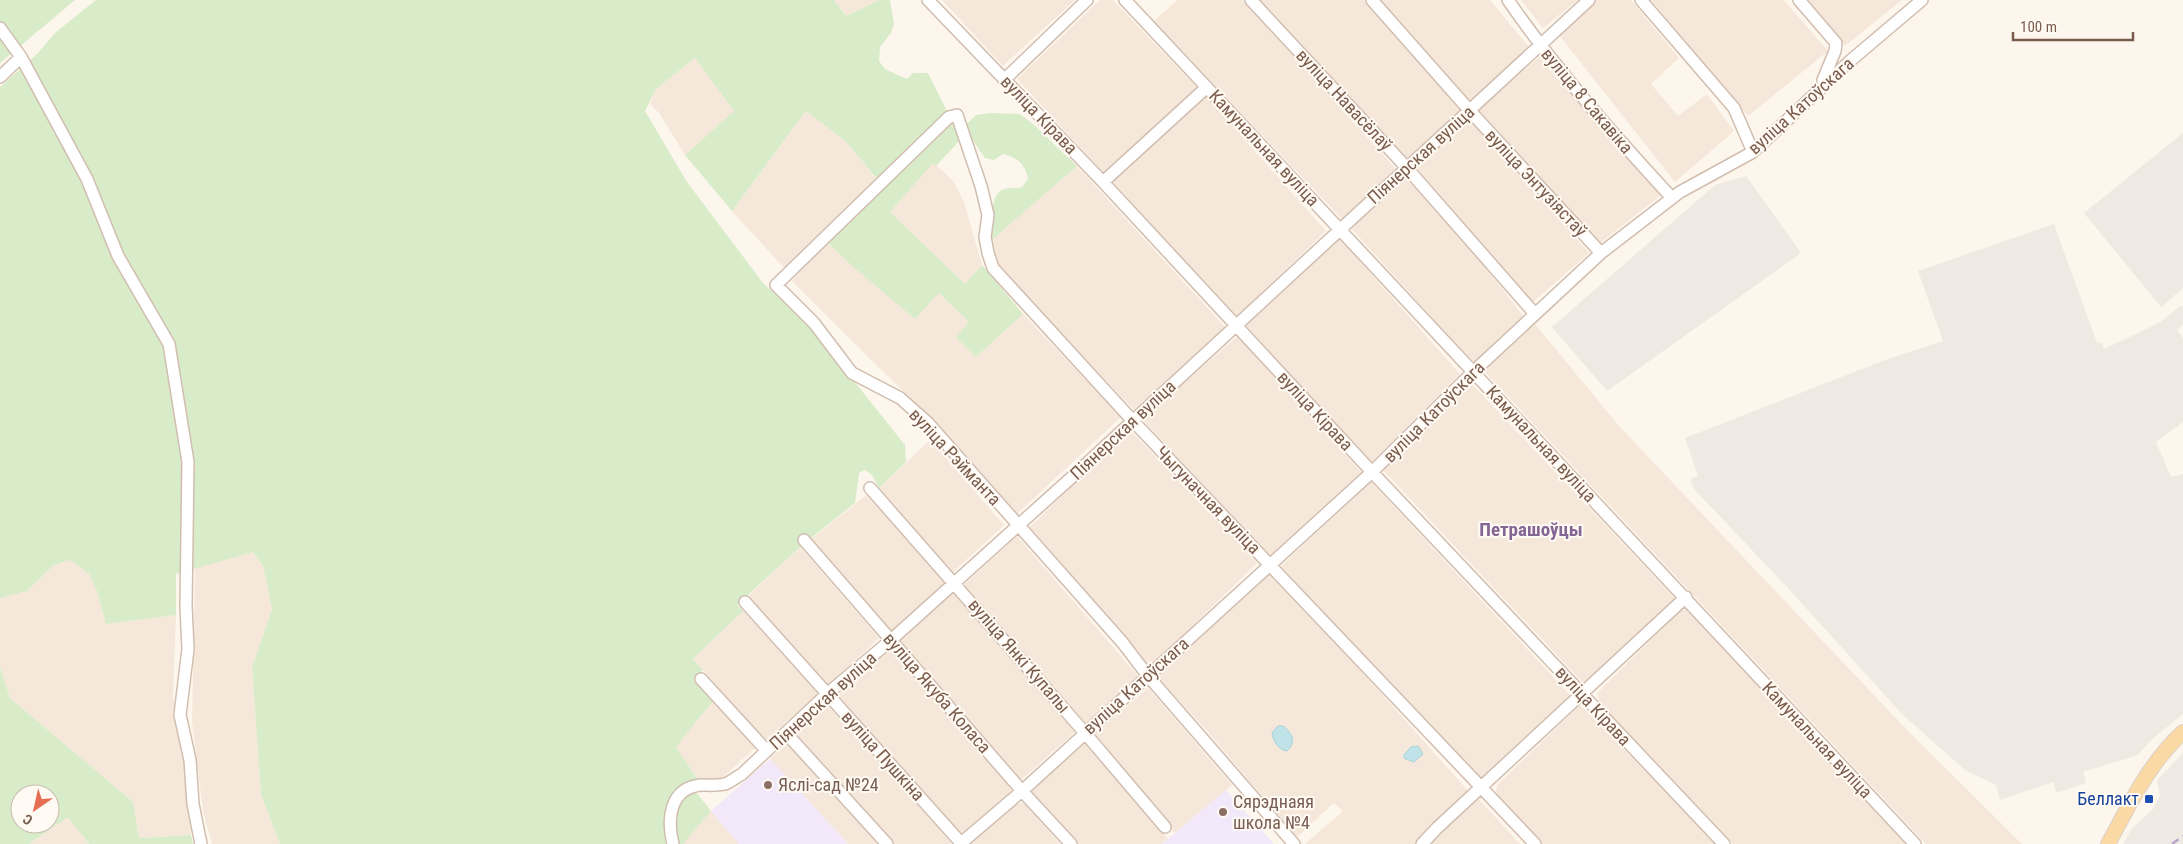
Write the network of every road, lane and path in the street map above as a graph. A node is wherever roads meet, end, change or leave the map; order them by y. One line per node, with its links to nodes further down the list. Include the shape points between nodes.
1 (928, 0): 15 (street, вуліца Кірава)
2 (1087, 0): 15 (street)
3 (1126, 0): 17 (street, Камунальная вуліца)
4 (1251, 0): 21 (street, вуліца Навасёлаў)
5 (1372, 0): 18 (street, вуліца Энтузіястаў)
6 (1508, 0): 12 (street, вуліца 8 Сакавіка)
7 (1589, 0): 12 (street, Піянерская вуліца)
8 (1641, 0): 20 (street, via 1734,108)
9 (1799, 0): 16 (street, via 1836,44 1823,80)
10 (1922, 0): 16 (street, вуліца Катоўскага)
11 (0, 28): 13 (street)
12 (1539, 45): 18 (street, Піянерская вуліца); 23 (street, вуліца 8 Сакавіка, via 1604,124)
13 (21, 58): 14 (street); 50 (street, via 87,179 118,256 169,344 188,462 188,649 180,715 190,760 193,804)
14 (0, 77)
15 (1004, 80): 22 (street, вуліца Кірава)
16 (1826, 84): 20 (street, вуліца Катоўскага)
17 (1207, 88): 22 (street); 24 (street, Камунальная вуліца)
18 (1470, 111): 21 (street, Піянерская вуліца); 25 (street, вуліца Энтузіястаў)
19 (957, 115): 29 (street, Чыгуначная вуліца, via 988,215 986,245 993,268); 32 (street, вуліца Рэйманта, via 949,116 776,285 814,323 852,373 900,398 927,422)
20 (1753, 152): 23 (street, вуліца Катоўскага)
21 (1406, 167): 24 (street, Піянерская вуліца); 26 (street, вуліца Навасёлаў)
22 (1103, 182): 27 (street, вуліца Кірава)
23 (1672, 198): 25 (street, вуліца Катоўскага)
24 (1340, 228): 27 (street, Піянерская вуліца); 28 (street, Камунальная вуліца)
25 (1601, 253): 26 (street, вуліца Катоўскага)
26 (1535, 314): 28 (street, вуліца Катоўскага)
27 (1236, 326): 29 (street, Піянерская вуліца); 30 (street, вуліца Кірава)
28 (1473, 372): 30 (street, вуліца Катоўскага); 36 (street, Камунальная вуліца)
29 (1132, 420): 32 (street, Піянерская вуліца); 34 (street, Чыгуначная вуліца)
30 (1372, 472): 34 (street, вуліца Катоўскага); 42 (street, вуліца Кірава)
31 (870, 488): 35 (street, вуліца Янкі Купалы)
32 (1018, 526): 35 (street, Піянерская вуліца); 39 (street, вуліца Рэйманта, via 1122,642)
33 (804, 540): 38 (street, вуліца Якуба Коласа)
34 (1270, 564): 39 (street, вуліца Катоўскага); 47 (street, Чыгуначная вуліца)
35 (954, 582): 38 (street, Піянерская вуліца); 45 (street, вуліца Янкі Купалы)
36 (1686, 597): 42 (street); 59 (street, Камунальная вуліца)
37 (745, 602): 41 (street, вуліца Пушкіна)
38 (891, 640): 41 (street, Піянерская вуліца); 48 (street, вуліца Якуба Коласа)
39 (1148, 676): 45 (street, вуліца Катоўскага); 55 (street, вуліца Рэйманта)
40 (701, 679): 46 (street)
41 (827, 694): 44 (street, Піянерская вуліца); 53 (street, вуліца Пушкіна)
42 (1582, 694): 47 (street); 58 (street, вуліца Кірава)
43 (2183, 732): 60 (main road, via 2159,758 2137,790)
44 (786, 733): 46 (street, Піянерская вуліца); 52 (street)
45 (1085, 733): 48 (street, вуліца Катоўскага); 49 (street, вуліца Янкі Купалы)
46 (767, 751): 51 (street, Піянерская вуліца, via 727,783 688,789 679,796 669,818)
47 (1482, 788): 56 (street); 57 (street, Чыгуначная вуліца)
48 (1022, 791): 53 (street, вуліца Катоўскага); 54 (street, вуліца Якуба Коласа)
49 (1166, 827)
50 (201, 844)
51 (673, 844)
52 (887, 844)
53 (961, 844)
54 (1072, 844)
55 (1294, 844)
56 (1422, 844)
57 (1535, 844)
58 (1724, 844)
59 (1915, 844)
60 (2108, 844)

